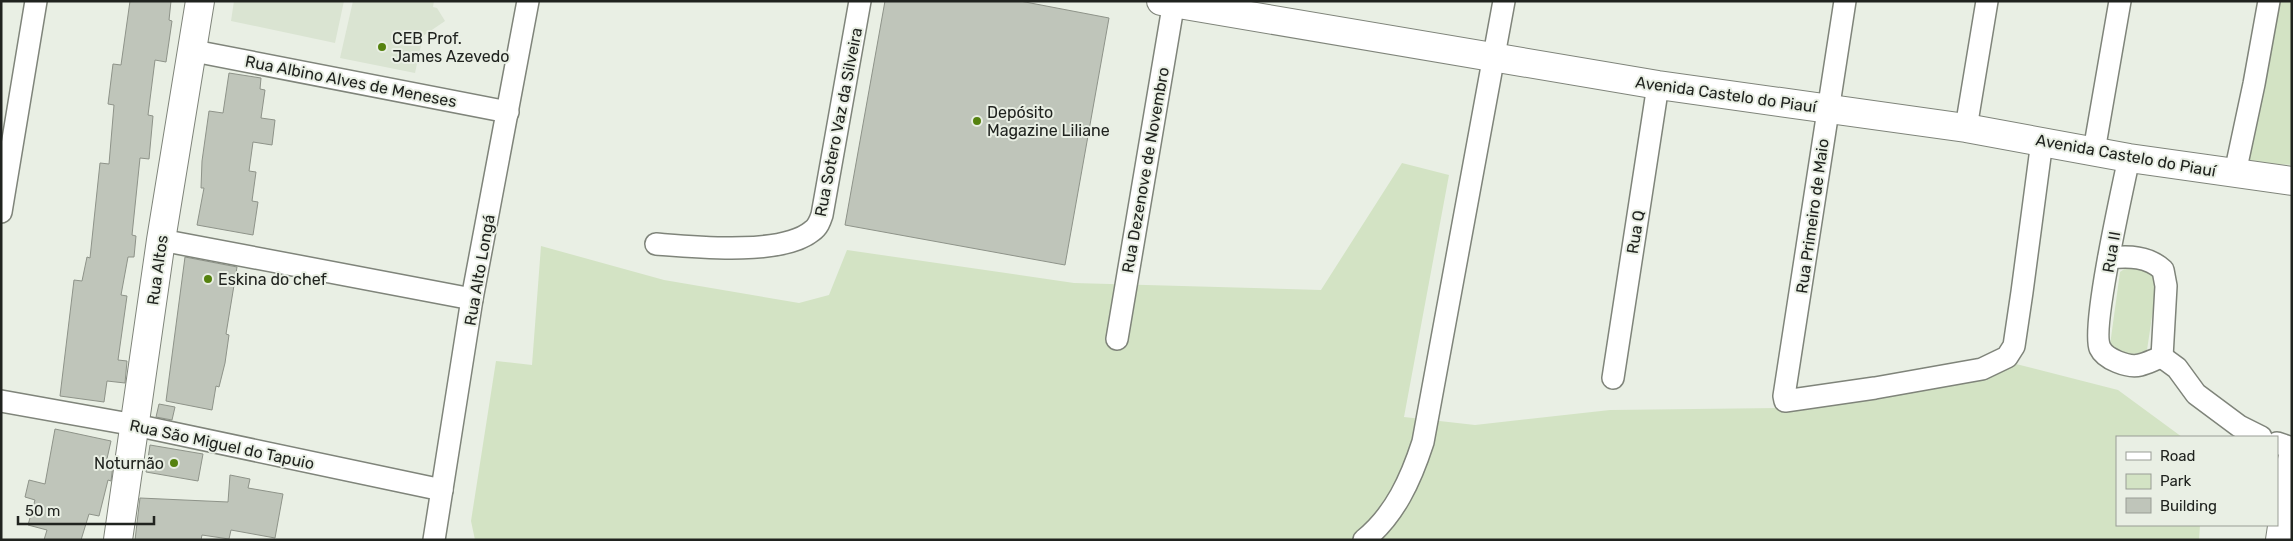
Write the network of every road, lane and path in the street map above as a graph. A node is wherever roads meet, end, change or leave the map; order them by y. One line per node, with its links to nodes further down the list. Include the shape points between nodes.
1 (36, 1): 22 (street)
2 (200, 1): 11 (main road, Rua Altos)
3 (528, 1): 15 (street, Rua Alto Longá)
4 (860, 1): 24 (street, Rua Sotero Vaz da Silveira, via 822,215 817,227 799,238 756,247)
5 (1504, 1): 12 (street)
6 (1844, 1): 14 (street, Rua Primeiro de Maio)
7 (1987, 1): 16 (street)
8 (2120, 1): 18 (street)
9 (2268, 1): 20 (street)
10 (1169, 2): 12 (main road, Avenida Castelo do Piauí); 27 (street, Rua Dezenove de Novembro)
11 (194, 51): 15 (street, Rua Albino Alves de Meneses); 23 (main road, Rua Altos)
12 (1493, 58): 13 (main road, Avenida Castelo do Piauí); 39 (street, via 1423,442 1412,474 1396,503 1383,522)
13 (1658, 85): 14 (main road, Avenida Castelo do Piauí); 29 (street, Rua Q)
14 (1828, 108): 16 (main road, Avenida Castelo do Piauí); 17 (street, Rua Primeiro de Maio, via 1785,401 1982,369 2007,357 2014,346)
15 (508, 112): 26 (street, Rua Alto Longá)
16 (1966, 128): 17 (main road, Avenida Castelo do Piauí)
17 (2042, 141): 18 (main road, Avenida Castelo do Piauí)
18 (2094, 151): 19 (main road, Avenida Castelo do Piauí)
19 (2129, 158): 20 (main road, Avenida Castelo do Piauí); 25 (street, Rua II)
20 (2235, 174): 21 (main road, Avenida Castelo do Piauí)
21 (2292, 181)
22 (1, 212)
23 (162, 240): 26 (street); 31 (main road, Rua Altos)
24 (656, 244)
25 (2109, 258): 28 (street, via 2135,257 2148,260 2163,270 2166,286); 28 (street, Rua II, via 2099,347 2114,360 2138,366)
26 (472, 299): 36 (street, Rua Alto Longá)
27 (1116, 339)
28 (2162, 356): 32 (street, via 2178,368 2196,394 2239,426)
29 (1613, 378)
30 (1, 401): 31 (street, Rua São Miguel do Tapuio)
31 (135, 425): 36 (street, Rua São Miguel do Tapuio); 37 (main road, Rua Altos)
32 (2259, 436)
33 (2278, 443): 34 (street)
34 (2292, 448)
35 (2292, 460): 40 (main road)
36 (442, 490): 38 (street, Rua Alto Longá)
37 (118, 540)
38 (434, 540)
39 (1364, 540)
40 (2280, 540)

